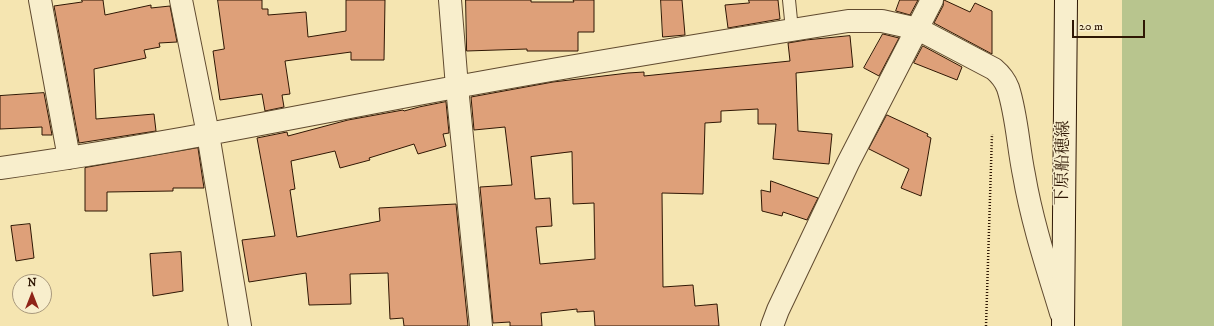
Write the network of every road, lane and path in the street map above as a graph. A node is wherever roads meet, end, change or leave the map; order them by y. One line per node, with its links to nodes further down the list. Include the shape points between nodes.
1 (40, 0): 12 (street)
2 (181, 0): 11 (street)
3 (450, 0): 9 (street)
4 (789, 0): 8 (lane)
5 (932, 0): 7 (street)
6 (1066, 0): 14 (street, 下原船穂線)
7 (918, 29): 8 (street, via 882,22 848,21); 14 (street, via 994,69 1004,78 1013,109 1024,176); 17 (street, via 848,163)
8 (792, 30): 9 (street)
9 (457, 87): 11 (street); 16 (street)
10 (992, 132): 18 (path)
11 (208, 134): 12 (street); 15 (street)
12 (69, 158): 13 (street)
13 (0, 168)
14 (1063, 323)
15 (240, 326)
16 (481, 326)
17 (772, 326)
18 (986, 326)

